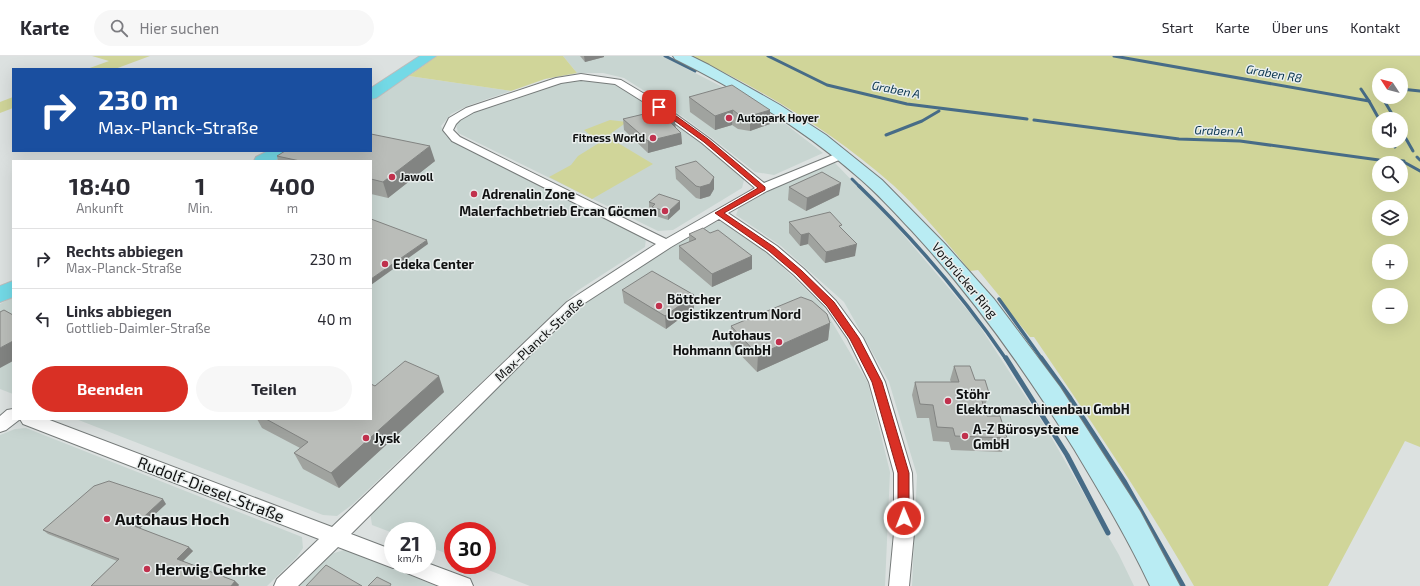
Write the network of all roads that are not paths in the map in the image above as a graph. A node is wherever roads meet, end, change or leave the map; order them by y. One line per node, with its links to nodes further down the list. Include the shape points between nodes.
1 (429, 56): 3 (main road)
2 (680, 56): 5 (main road, Vorbrücker Ring, via 760,98)
3 (372, 94)
4 (278, 152): 6 (main road)
5 (842, 155): 7 (street, Max-Planck-Straße); 23 (main road, Vorbrücker Ring, via 882,190 931,239 1008,330 1059,403 1116,495)
6 (264, 160)
7 (762, 188): 8 (street, Max-Planck-Straße); 9 (street, via 706,141 659,107 618,82 601,78 558,80 470,110 449,125 448,130 456,139)
8 (718, 213): 9 (street, Max-Planck-Straße); 22 (street, via 772,249 830,304 855,338 877,382 903,473 904,533)
9 (666, 244): 17 (street, Max-Planck-Straße, via 572,305)
10 (12, 289): 11 (main road)
11 (0, 295)
12 (0, 408): 13 (street)
13 (12, 414)
14 (12, 415): 16 (street)
15 (32, 420): 17 (street, Rudolf-Diesel-Straße)
16 (0, 425)
17 (335, 537): 18 (street, Rudolf-Diesel-Straße); 20 (street, Max-Planck-Straße)
18 (384, 556)
19 (432, 574): 21 (street)
20 (284, 586)
21 (463, 586)
22 (899, 586)
23 (1165, 586)

